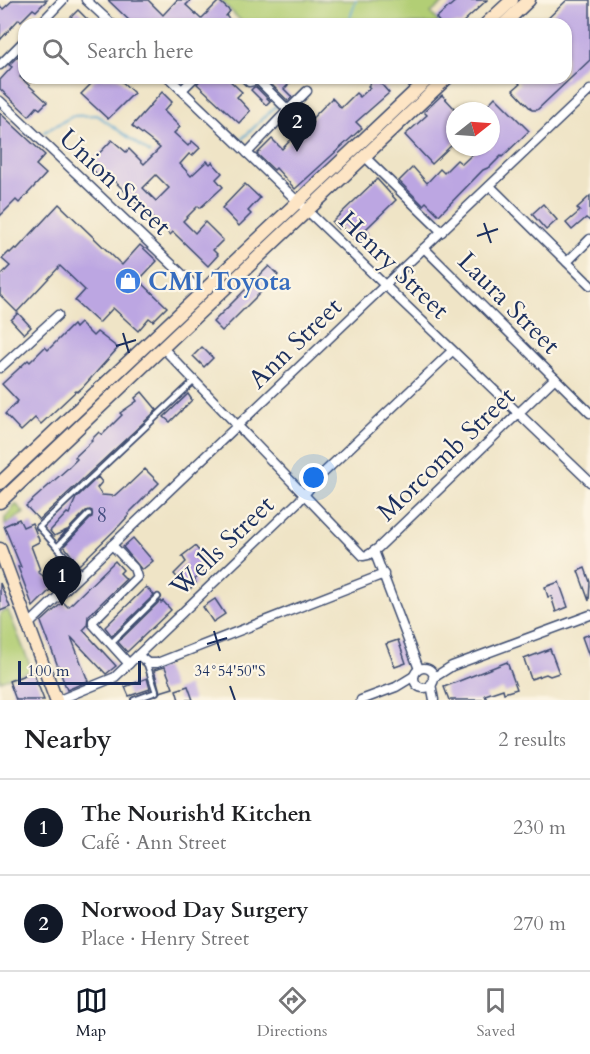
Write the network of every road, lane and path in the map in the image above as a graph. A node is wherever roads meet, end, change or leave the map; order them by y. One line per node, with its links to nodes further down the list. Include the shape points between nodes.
1 (63, 0): 5 (street)
2 (86, 0): 6 (street)
3 (512, 0): 7 (main road)
4 (529, 0): 8 (main road)
5 (46, 18)
6 (106, 18)
7 (492, 18)
8 (510, 18)
9 (18, 46): 10 (street)
10 (0, 65)
11 (176, 84): 16 (street, Henry Street)
12 (188, 84): 16 (street)
13 (262, 84): 20 (street)
14 (423, 84): 21 (main road)
15 (440, 84): 21 (main road)
16 (182, 90): 22 (street, Henry Street)
17 (590, 90): 23 (street, Ann Street)
18 (307, 91): 20 (street)
19 (0, 101): 31 (street, Union Street)
20 (288, 110): 22 (street)
21 (359, 152): 24 (main road); 25 (street)
22 (247, 153): 24 (street, Henry Street)
23 (490, 186): 25 (street, Ann Street); 28 (street)
24 (302, 206): 30 (street, Henry Street); 31 (main road)
25 (442, 232): 27 (street, Ann Street)
26 (590, 239): 28 (street)
27 (424, 248): 30 (street, Ann Street); 36 (street, Laura Street)
28 (567, 262): 29 (street)
29 (590, 285)
30 (385, 286): 34 (street, Henry Street); 40 (street, Ann Street)
31 (206, 297): 33 (main road); 41 (main road)
32 (58, 315): 35 (street)
33 (162, 347): 37 (street); 44 (main road)
34 (452, 351): 39 (street, Henry Street); 43 (street, Wells Street)
35 (0, 368)
36 (555, 378): 38 (street, Laura Street); 39 (street, Morcomb Street)
37 (194, 381): 40 (street); 47 (lane, via 39,527)
38 (590, 413)
39 (518, 414): 42 (street, Henry Street); 48 (street, Morcomb Street)
40 (238, 426): 43 (street); 46 (street, Ann Street)
41 (3, 478)
42 (590, 482)
43 (305, 494): 48 (street, Morcomb Street, via 363,556); 56 (street, Wells Street)
44 (0, 502)
45 (89, 514): 47 (lane)
46 (112, 545): 51 (street, Ann Street); 55 (street, via 134,568 137,577 93,621)
47 (57, 547): 51 (lane)
48 (374, 551): 50 (street)
49 (1, 556): 54 (main road)
50 (384, 574): 57 (street, via 157,663); 59 (street)
51 (81, 575): 54 (street, Ann Street)
52 (158, 597): 55 (lane)
53 (590, 615): 59 (street)
54 (28, 625): 60 (main road)
55 (110, 645): 58 (street)
56 (138, 655): 57 (street); 58 (street, Wells Street)
57 (146, 662): 61 (lane, via 156,692)
58 (129, 664): 60 (street, Wells Street, via 111,681)
59 (424, 678): 62 (street); 63 (street)
60 (57, 700)
61 (134, 700)
62 (361, 700)
63 (432, 700)

